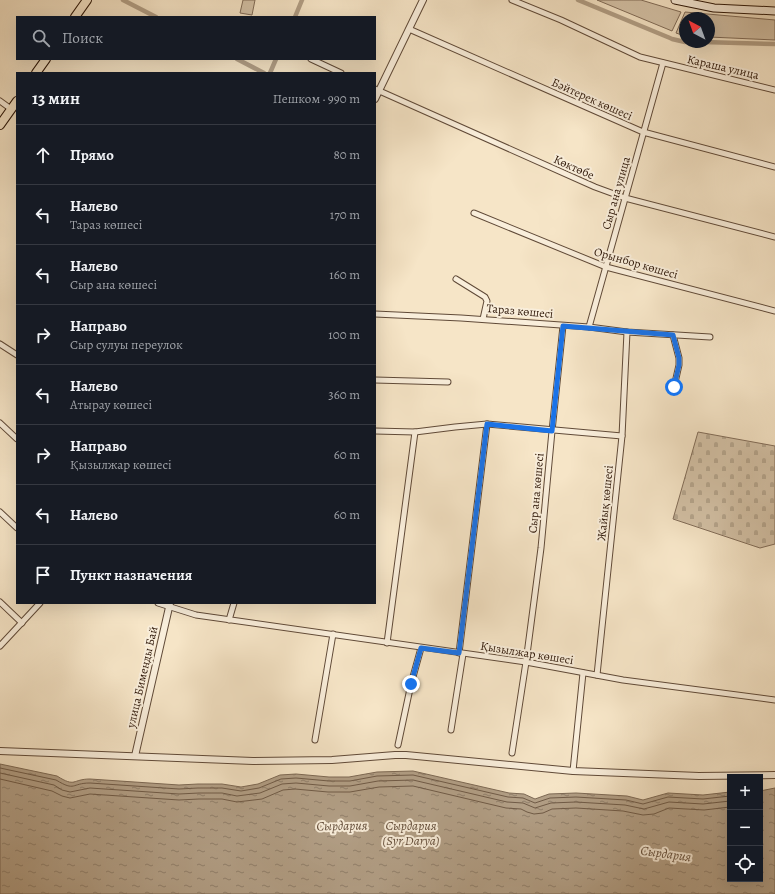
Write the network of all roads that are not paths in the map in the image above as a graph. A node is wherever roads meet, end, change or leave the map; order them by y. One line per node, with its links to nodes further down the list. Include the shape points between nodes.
1 (87, 0): 6 (main road)
2 (423, 0): 7 (street)
3 (512, 0): 10 (street, Караша улица, via 640,57)
4 (675, 0): 5 (main road, via 714,8)
5 (775, 10)
6 (76, 16)
7 (409, 29): 13 (street); 18 (street, Бәйтерек көшесі)
8 (45, 60): 11 (main road)
9 (313, 60): 12 (street)
10 (664, 63): 14 (street, Караша улица); 18 (street, Сыр ана улица)
11 (37, 72)
12 (339, 72)
13 (377, 90): 20 (street, Көктөбе)
14 (775, 90)
15 (0, 101): 16 (street)
16 (14, 112): 17 (main road)
17 (0, 125)
18 (643, 132): 19 (street, Бәйтерек көшесі); 20 (street, Сыр ана улица)
19 (775, 167)
20 (625, 198): 22 (street, Көктөбе); 23 (street, Сыр ана улица)
21 (474, 213): 23 (street, Орынбор көшесі)
22 (775, 237)
23 (606, 267): 25 (street, Орынбор көшесі); 29 (street, Сыр ана улица)
24 (456, 279): 27 (street, via 485,297 487,301)
25 (775, 311)
26 (376, 314): 27 (street, Тараз көшесі)
27 (483, 319): 28 (street, Тараз көшесі)
28 (563, 326): 29 (street, Тараз көшесі); 41 (street, Сыр ана көшесі)
29 (589, 328): 30 (street, Тараз көшесі)
30 (627, 332): 31 (street, Тараз көшесі); 43 (street, Жайық көшесі)
31 (673, 335): 32 (street, Тараз көшесі); 37 (street, via 679,358)
32 (710, 337)
33 (0, 344): 34 (street)
34 (16, 354)
35 (376, 380): 36 (street)
36 (448, 382)
37 (674, 387)
38 (0, 423): 44 (street)
39 (487, 424): 41 (street); 42 (street); 57 (street)
40 (376, 431): 42 (street)
41 (552, 431): 43 (street); 58 (street, Сыр ана көшесі, via 541,548)
42 (415, 432): 54 (street)
43 (622, 436): 60 (street, Жайық көшесі)
44 (16, 438)
45 (0, 512): 46 (street)
46 (16, 527)
47 (0, 602): 52 (street)
48 (39, 604): 52 (street)
49 (234, 604): 51 (street)
50 (170, 605): 51 (street, Қызылжар көшесі, via 196,615); 67 (street, улица Бименды Бай)
51 (229, 620): 53 (street, Қызылжар көшесі)
52 (22, 623): 55 (street)
53 (334, 634): 54 (street, Қызылжар көшесі); 63 (street)
54 (387, 643): 56 (street, Қызылжар көшесі)
55 (0, 646)
56 (421, 648): 57 (street, Қызылжар көшесі); 64 (street)
57 (461, 653): 58 (street, Қызылжар көшесі); 62 (street)
58 (526, 662): 59 (street, Қызылжар көшесі); 66 (street, Сыр ана көшесі)
59 (583, 672): 60 (street, Қызылжар көшесі); 68 (street)
60 (597, 675): 61 (street, Қызылжар көшесі)
61 (775, 700)
62 (451, 730)
63 (315, 740)
64 (398, 745)
65 (0, 751): 67 (street)
66 (512, 752)
67 (135, 756): 68 (street, via 291,761 394,755)
68 (572, 771): 69 (street, via 699,776)
69 (775, 775)

